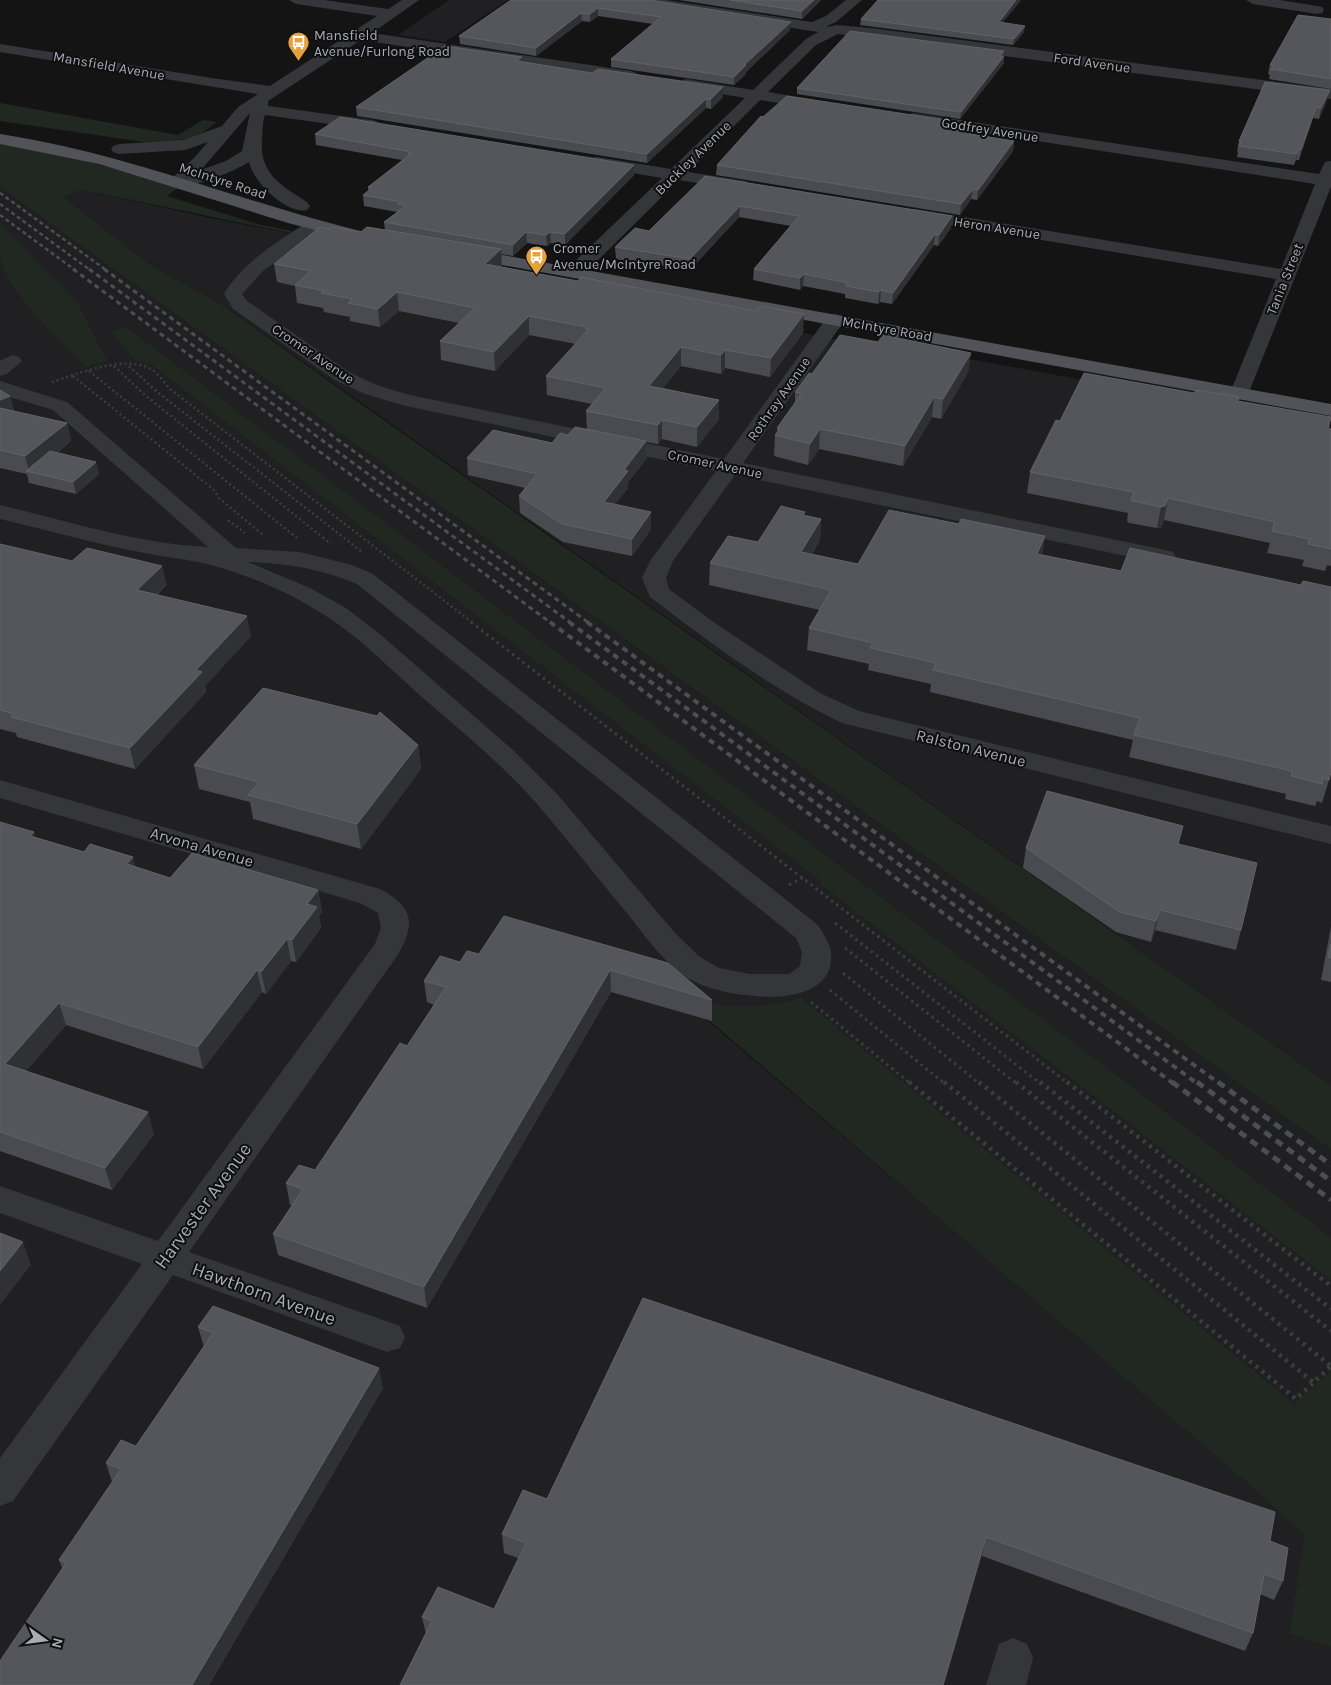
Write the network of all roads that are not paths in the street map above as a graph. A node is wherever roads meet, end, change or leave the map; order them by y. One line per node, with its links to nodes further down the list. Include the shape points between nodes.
1 (296, 0): 7 (street)
2 (412, 0): 7 (street)
3 (638, 0): 8 (street, Ford Avenue)
4 (1253, 0): 6 (street)
5 (852, 4): 8 (street, Buckley Avenue)
6 (1327, 9)
7 (390, 14): 9 (street)
8 (827, 28): 13 (street, Buckley Avenue); 14 (street, Ford Avenue)
9 (358, 35): 11 (street); 15 (street)
10 (0, 48): 15 (street, Mansfield Avenue, via 218,84)
11 (644, 78)
12 (673, 82): 13 (street)
13 (758, 95): 16 (street); 27 (street, Buckley Avenue)
14 (1331, 96)
15 (263, 103): 19 (street, via 244,110); 20 (street, via 286,117 322,118); 23 (street)
16 (841, 107)
17 (899, 116): 26 (street, Godfrey Avenue)
18 (0, 128): 22 (main road, McIntyre Road)
19 (230, 128): 22 (street, via 185,145); 25 (street)
20 (390, 128)
21 (0, 139): 28 (main road, McIntyre Road, via 95,158)
22 (119, 149): 25 (main road, McIntyre Road)
23 (252, 149): 25 (street, via 235,163); 30 (street, via 262,175)
24 (576, 159): 27 (street)
25 (198, 172): 28 (street); 30 (main road, McIntyre Road)
26 (1328, 173): 35 (street, Tania Street)
27 (676, 175): 29 (street); 34 (street, Buckley Avenue)
28 (178, 182): 32 (main road, McIntyre Road)
29 (755, 188)
30 (301, 206): 32 (main road, McIntyre Road, via 376,234)
31 (903, 212): 35 (street, Heron Avenue)
32 (314, 226): 40 (street, Cromer Avenue, via 247,276 232,294 240,305 342,376 372,390 406,400)
33 (442, 248): 34 (main road, McIntyre Road)
34 (575, 272): 36 (main road, McIntyre Road)
35 (1286, 275): 38 (street, Tania Street)
36 (835, 320): 38 (main road, McIntyre Road); 40 (street, Rothray Avenue)
37 (9, 390): 42 (street, via 60,406)
38 (1240, 393): 39 (main road, McIntyre Road)
39 (1331, 410)
40 (730, 467): 43 (street, Cromer Avenue); 44 (street, Rothray Avenue, via 662,561)
41 (0, 512): 42 (street, via 144,546)
42 (228, 558): 42 (street, via 338,613 505,757 549,801 680,957 699,971 744,985 805,970 808,932 365,579 350,571 291,557)
43 (1186, 562)
44 (654, 578): 46 (street, Ralston Avenue, via 658,592 703,626 811,698 851,717)
45 (0, 789): 47 (street, Arvona Avenue, via 370,896 388,906)
46 (1331, 835)
47 (395, 918): 49 (street, Harvester Avenue, via 395,933 387,949)
48 (0, 1199): 49 (street, Hawthorn Avenue)
49 (165, 1258): 50 (street, Hawthorn Avenue); 51 (street, Harvester Avenue)
50 (387, 1337)
51 (0, 1489)

